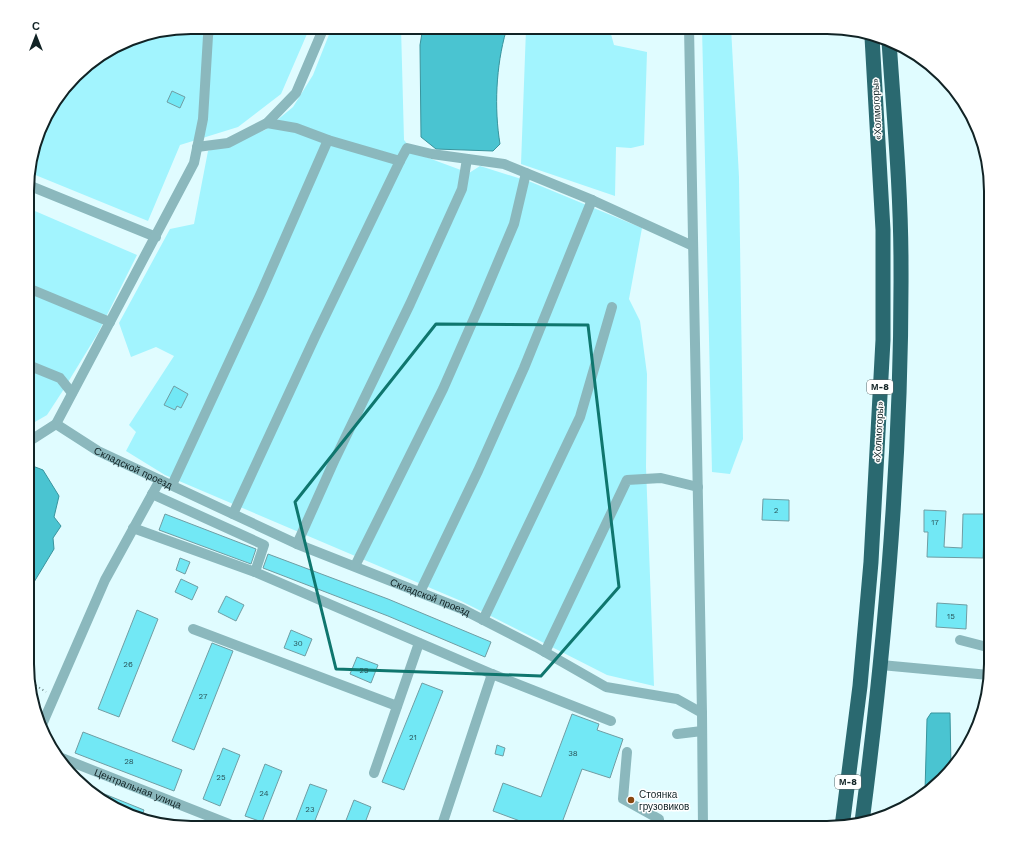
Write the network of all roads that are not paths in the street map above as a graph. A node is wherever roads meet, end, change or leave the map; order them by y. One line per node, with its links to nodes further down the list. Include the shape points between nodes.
1 (208, 34): 8 (street, via 203,119)
2 (321, 34): 6 (street, via 296,93)
3 (688, 34): 15 (street)
4 (872, 41): 52 (highway, «Холмогоры» / М-8, via 883,230 883,340 871,562 860,686)
5 (889, 47): 39 (highway, «Холмогоры» / М-8, via 899,179 900,343 893,516)
6 (267, 123): 7 (street, via 296,128); 8 (street, via 228,143)
7 (328, 140): 10 (street); 24 (street)
8 (197, 147): 14 (street, via 194,163)
9 (467, 159): 10 (street, via 407,148); 11 (street, via 504,164); 29 (street, via 462,189 410,304 334,459)
10 (400, 161): 27 (street)
11 (526, 173): 13 (street); 30 (street, via 514,224 479,308 439,396)
12 (34, 187): 14 (street)
13 (592, 200): 15 (street); 32 (street, via 524,368)
14 (156, 237): 18 (street)
15 (693, 246): 25 (street)
16 (34, 290): 18 (street)
17 (612, 307): 33 (street, via 580,417)
18 (110, 322): 20 (street)
19 (34, 367): 20 (street, via 60,378)
20 (72, 393): 21 (street)
21 (56, 424): 22 (street); 23 (street, Складской проезд, via 98,451)
22 (34, 438)
23 (160, 480): 24 (street, Складской проезд); 26 (street)
24 (172, 485): 27 (street, Складской проезд)
25 (698, 487): 38 (street, via 661,478 627,480); 43 (street)
26 (152, 494): 28 (street); 31 (street, via 264,545)
27 (233, 514): 29 (street, Складской проезд)
28 (133, 528): 31 (street); 44 (street, via 105,580)
29 (297, 544): 30 (street, Складской проезд)
30 (354, 566): 32 (street, Складской проезд)
31 (255, 572): 36 (street)
32 (420, 592): 33 (street, Складской проезд)
33 (483, 620): 38 (street, Складской проезд)
34 (193, 629): 42 (street)
35 (960, 640): 37 (street)
36 (419, 643): 40 (street); 42 (street)
37 (984, 646)
38 (545, 652): 43 (street, Складской проезд, via 606,687 677,699)
39 (881, 665): 41 (street); 51 (highway, «Холмогоры» / М-8)
40 (492, 674): 45 (street); 54 (street)
41 (984, 675)
42 (397, 706): 50 (street)
43 (702, 713): 46 (street)
44 (44, 720)
45 (611, 721)
46 (702, 731): 47 (street); 56 (street)
47 (677, 734)
48 (627, 752): 55 (street, via 623,799)
49 (68, 761): 53 (street, Центральная улица)
50 (374, 773)
51 (863, 817)
52 (843, 820)
53 (221, 821)
54 (442, 821)
55 (659, 821)
56 (703, 821)

